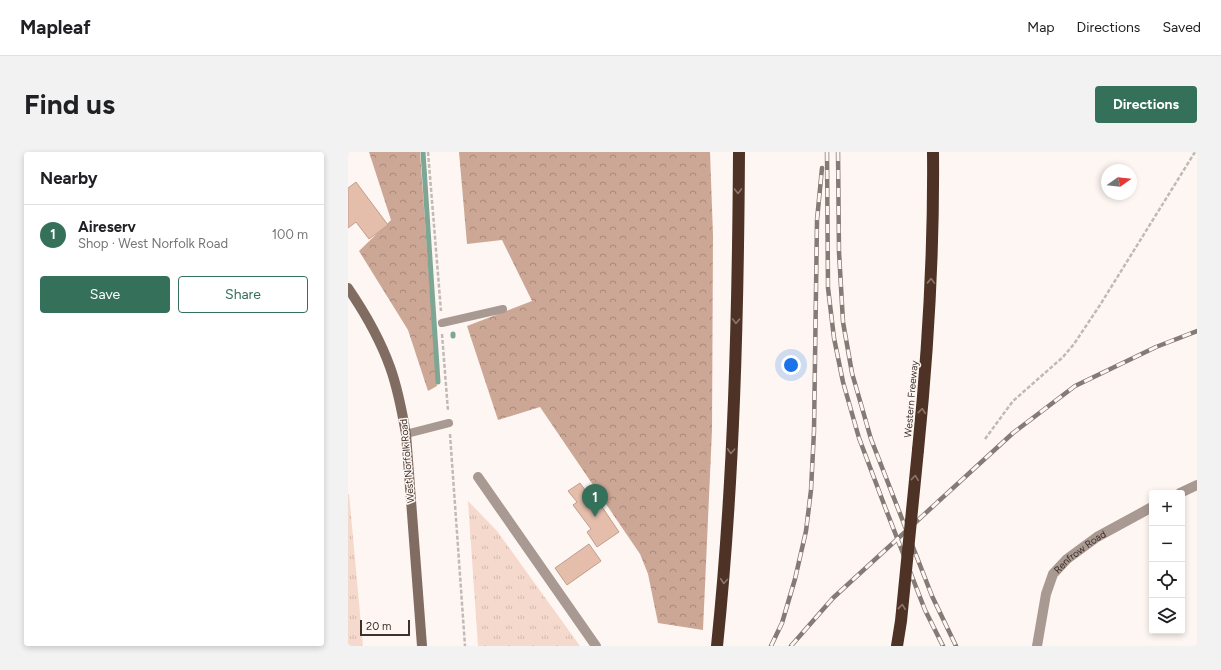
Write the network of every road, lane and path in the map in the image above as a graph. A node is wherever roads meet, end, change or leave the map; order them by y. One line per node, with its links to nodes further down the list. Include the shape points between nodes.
1 (428, 152): 7 (path)
2 (739, 152): 15 (highway, one-way to 15, via 733,427)
3 (933, 152): 19 (highway, Western Freeway, one-way to 3, bridge, via 924,397 931,282)
4 (1195, 152): 10 (path, via 1074,344 1013,402)
5 (348, 288): 9 (street, West Norfolk Road, via 377,335 390,367)
6 (503, 309): 7 (lane)
7 (442, 323): 8 (path)
8 (449, 423): 9 (lane); 17 (path)
9 (406, 434): 16 (street, West Norfolk Road)
10 (985, 439)
11 (478, 477): 18 (street)
12 (1197, 485): 13 (street)
13 (1185, 491)
14 (1149, 510): 20 (street, Renfrow Road, via 1097,537 1067,559 1053,574 1046,594)
15 (718, 641)
16 (422, 646)
17 (466, 646)
18 (596, 646)
19 (897, 646)
20 (1037, 646)

